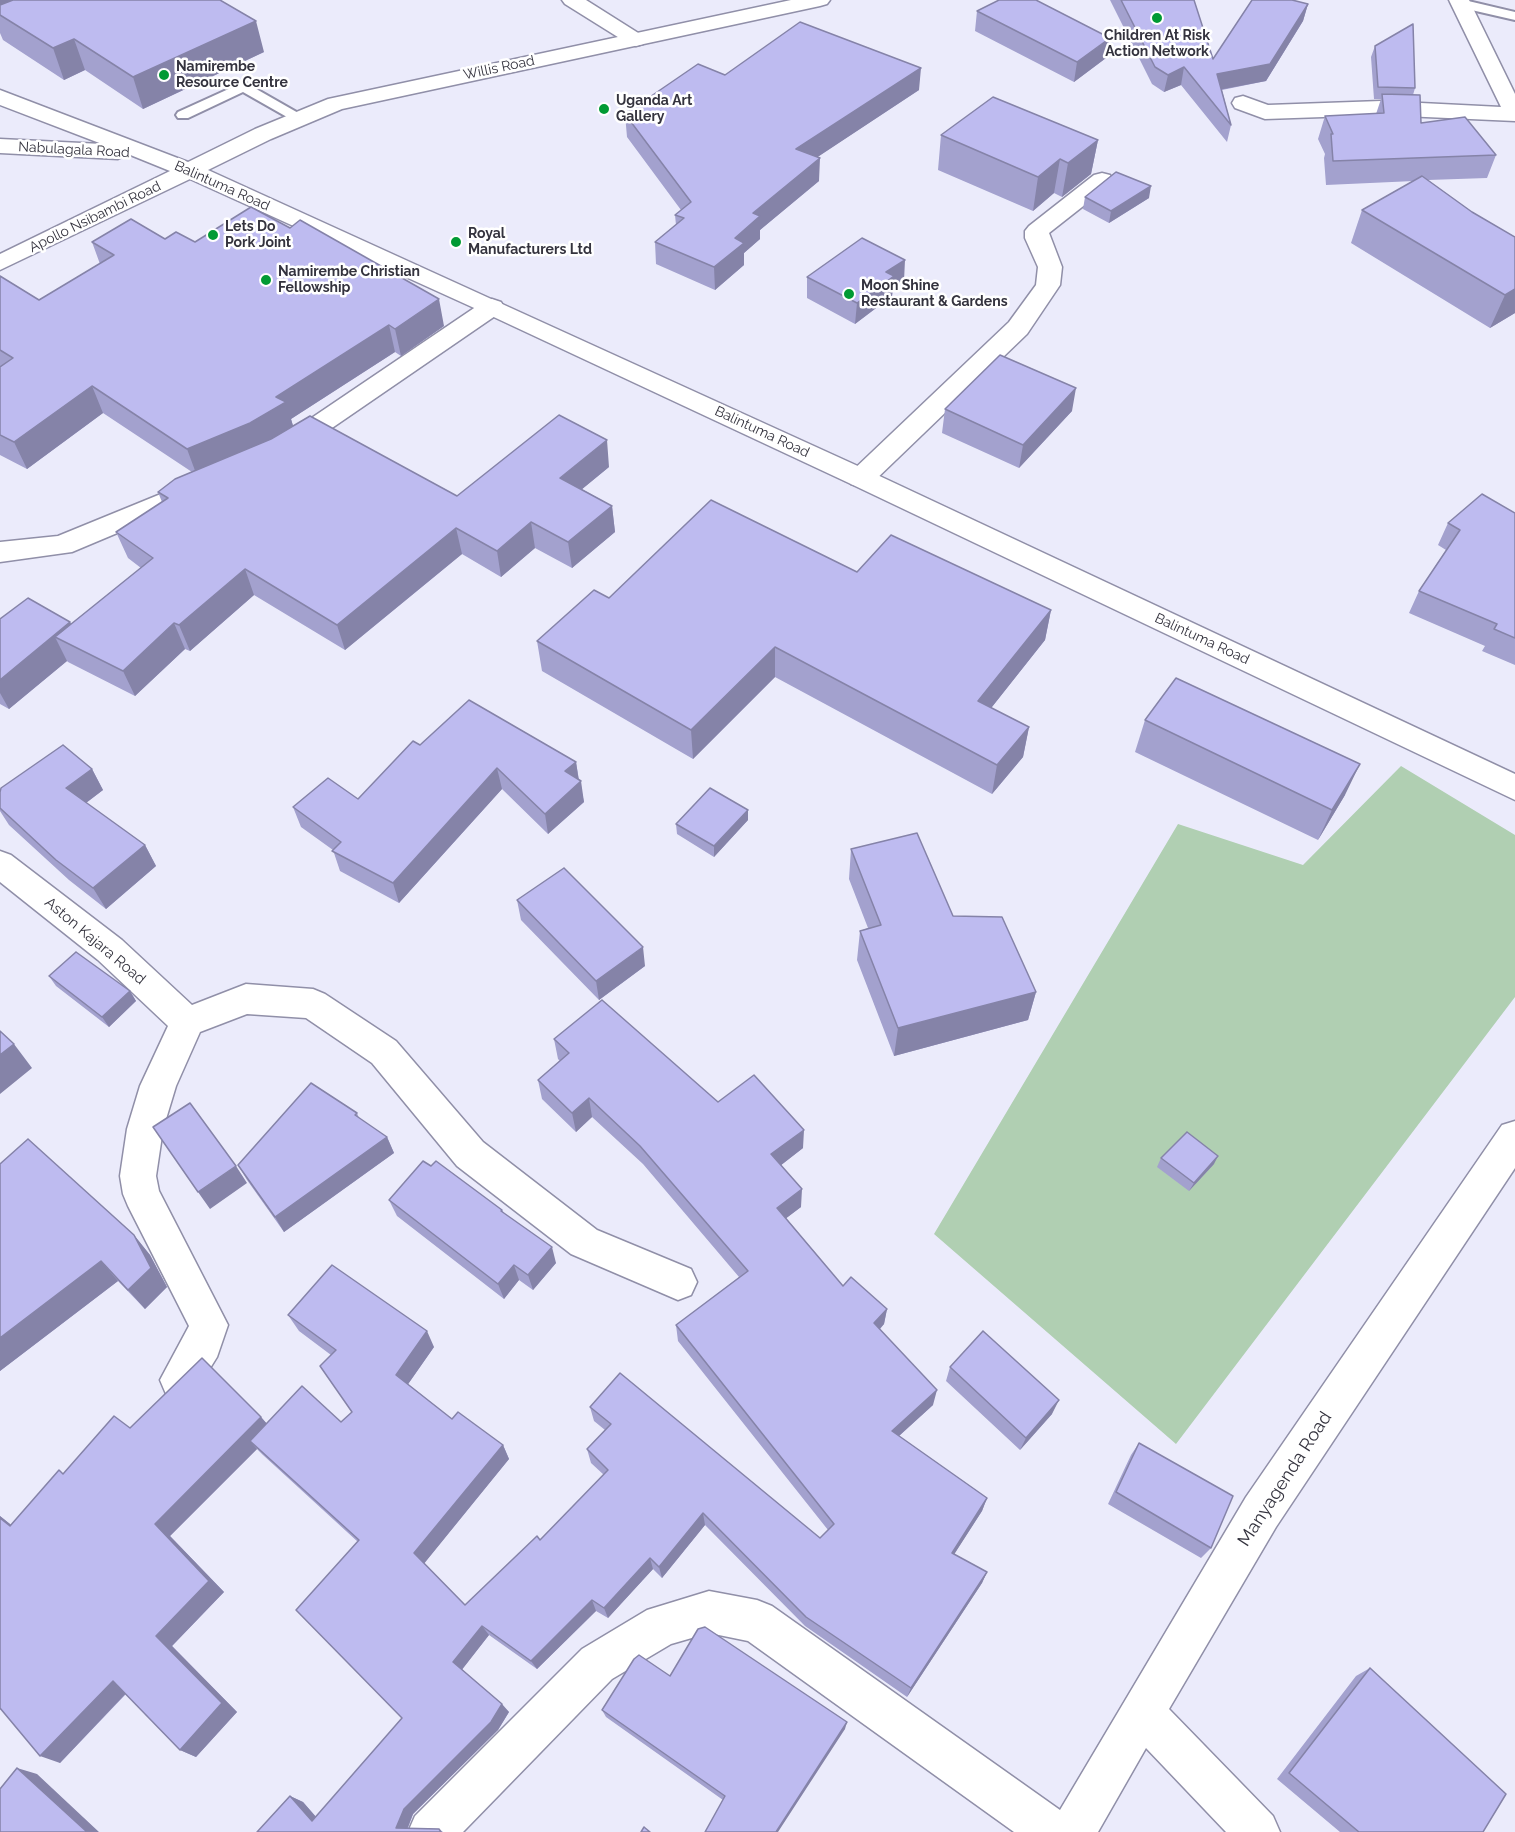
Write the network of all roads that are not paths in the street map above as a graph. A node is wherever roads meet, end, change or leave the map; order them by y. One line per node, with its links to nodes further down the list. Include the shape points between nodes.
1 (572, 0): 5 (street)
2 (820, 0): 5 (street, Willis Road)
3 (1457, 1): 4 (lane); 8 (street)
4 (1515, 16)
5 (636, 40): 10 (street, Willis Road, via 336,104)
6 (0, 97): 12 (street, Balintuma Road)
7 (1243, 103): 8 (street, via 1265,112 1381,108)
8 (1515, 113)
9 (183, 115): 10 (lane, via 244,86)
10 (299, 118): 13 (street, Willis Road)
11 (0, 146): 12 (street, Nabulagala Road)
12 (148, 153): 13 (street, Balintuma Road)
13 (191, 171): 15 (street, Apollo Nsibambi Road); 16 (street, Balintuma Road)
14 (1102, 180): 19 (street, via 1037,231 1050,267 1048,285 1018,328)
15 (0, 263)
16 (492, 307): 17 (street); 19 (street, Balintuma Road)
17 (269, 458)
18 (227, 475): 20 (street, via 62,545)
19 (861, 478): 21 (street, Balintuma Road)
20 (0, 552)
21 (1515, 788)
22 (0, 864): 23 (street, Aston Kajara Road, via 110,950)
23 (187, 1022): 25 (street, via 246,999 313,1004 384,1053 470,1154 584,1242); 26 (street, via 158,1086 144,1130 138,1176 141,1194 209,1325 203,1344)
24 (1515, 1137): 27 (street, Manyagenda Road, via 1262,1512)
25 (678, 1282)
26 (180, 1380)
27 (1142, 1712): 30 (street, Manyagenda Road); 31 (street)
28 (431, 1832): 29 (street, via 597,1664 662,1625 709,1612 757,1621)
29 (1052, 1832)
30 (1072, 1832)
31 (1257, 1832)

